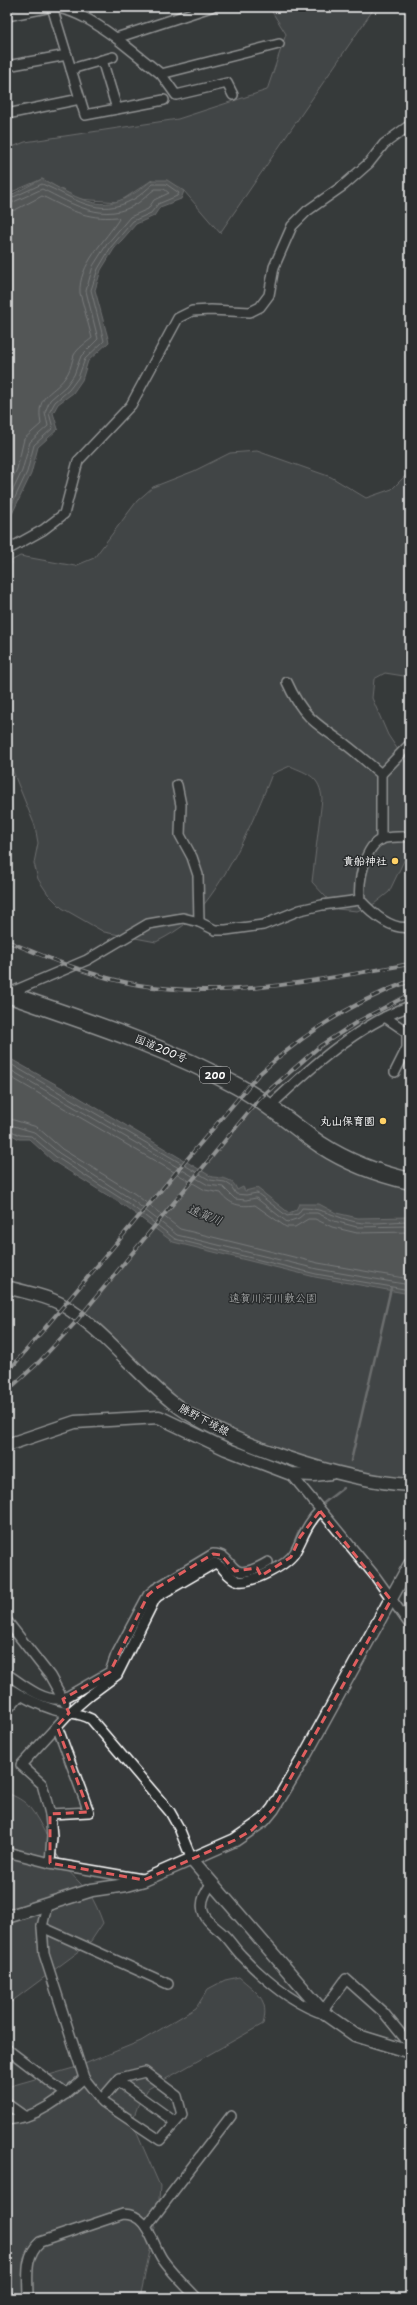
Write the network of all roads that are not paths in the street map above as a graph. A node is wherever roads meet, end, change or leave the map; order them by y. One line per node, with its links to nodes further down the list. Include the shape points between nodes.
1 (52, 7): 3 (street); 4 (street, via 66,9 88,18); 6 (street)
2 (211, 7): 4 (street)
3 (7, 16)
4 (116, 38): 11 (street)
5 (279, 44): 11 (street)
6 (67, 55): 9 (street); 10 (street)
7 (113, 57): 8 (street)
8 (102, 60): 10 (street); 15 (street)
9 (7, 66)
10 (71, 69): 13 (street)
11 (161, 74): 12 (street, via 176,95 227,83)
12 (233, 95)
13 (80, 99): 15 (street, via 85,115); 16 (street)
14 (164, 100): 15 (street)
15 (117, 109)
16 (7, 114)
17 (410, 125): 18 (street, via 384,144 369,163 344,185 307,211 292,226 274,267 269,295 260,307 250,312 192,311 178,318 131,405 78,461 64,514 43,530)
18 (7, 550)
19 (287, 682): 21 (street, via 300,707 316,725 346,744)
20 (410, 744): 21 (street)
21 (381, 774): 24 (street)
22 (177, 785): 26 (street, via 181,804 180,835 198,875)
23 (410, 836): 24 (street)
24 (381, 840): 25 (street, via 372,847 363,867)
25 (360, 900): 26 (street, via 300,910 253,927 215,930); 27 (street, via 388,923 396,927)
26 (199, 922): 28 (street, via 183,918 148,924 87,960)
27 (410, 927)
28 (7, 994): 32 (highway, 国道200号 / 200, via 127,1035 196,1064)
29 (410, 1006): 30 (street)
30 (385, 1017): 31 (street, via 407,1032 407,1048); 32 (street, via 342,1045 301,1077)
31 (395, 1072)
32 (270, 1106): 33 (highway, 国道200号 / 200, via 323,1146 363,1167)
33 (410, 1181)
34 (7, 1287): 36 (street, 勝野下境線, via 57,1302 77,1314 172,1402 195,1417 266,1449)
35 (7, 1445): 37 (street, via 75,1422 159,1416 226,1449)
36 (335, 1473): 37 (street); 38 (street, 勝野下境線)
37 (291, 1474): 39 (street)
38 (410, 1486)
39 (318, 1509): 42 (street, via 291,1557); 43 (street, via 375,1576)
40 (268, 1562): 42 (street)
41 (410, 1564): 43 (street)
42 (260, 1572): 49 (street, via 235,1570 221,1556 213,1554 155,1589 148,1595 137,1615 110,1672); 51 (street, via 250,1580 234,1580 215,1564 158,1596 117,1676)
43 (391, 1600): 45 (street); 55 (street, via 273,1809 252,1830)
44 (7, 1621): 49 (street, via 50,1676)
45 (410, 1625)
46 (7, 1674): 49 (street, via 31,1690 56,1700)
47 (7, 1687): 48 (street)
48 (20, 1695): 50 (street); 51 (street, via 53,1710)
49 (63, 1699): 51 (street)
50 (7, 1710)
51 (69, 1713): 52 (street); 55 (street, via 83,1714 91,1719 170,1812)
52 (57, 1726): 53 (street, via 21,1765 42,1784); 53 (street, via 89,1812)
53 (50, 1814): 56 (street)
54 (7, 1852): 56 (street)
55 (192, 1860): 57 (street); 58 (street)
56 (50, 1863): 57 (street)
57 (144, 1880): 59 (street, via 92,1890)
58 (212, 1883): 63 (street); 63 (street, via 202,1905 209,1922 226,1936 242,1956 278,1987 308,2009)
59 (47, 1905): 60 (street); 61 (street)
60 (7, 1917)
61 (42, 1927): 62 (street); 67 (street, via 44,1954)
62 (168, 1984)
63 (323, 2013): 64 (street, via 346,1979 384,2013); 66 (street, via 355,2035)
64 (410, 2044)
65 (7, 2049): 69 (street)
66 (410, 2052)
67 (84, 2078): 69 (street); 70 (street)
68 (118, 2081): 70 (street); 75 (street); 75 (street, via 120,2078 146,2072 176,2096 182,2114)
69 (66, 2094): 72 (street, via 55,2104)
70 (101, 2100): 75 (street, via 160,2140)
71 (7, 2104): 72 (street)
72 (24, 2116): 74 (street)
73 (231, 2116): 76 (street)
74 (7, 2120)
75 (175, 2122)
76 (146, 2227): 77 (street, via 132,2214 123,2214 40,2242 32,2249 28,2260); 78 (street, via 163,2260)
77 (28, 2298)
78 (197, 2298)

